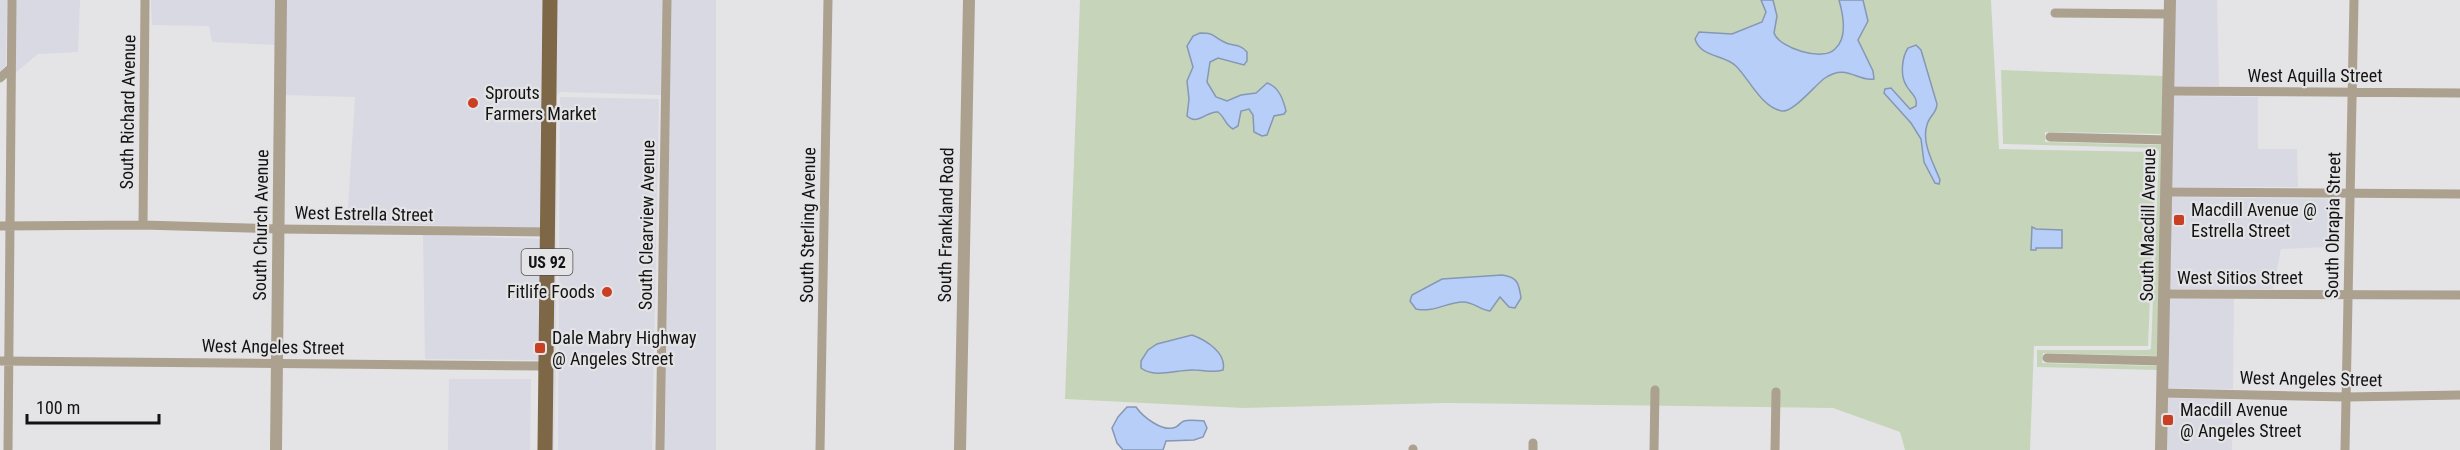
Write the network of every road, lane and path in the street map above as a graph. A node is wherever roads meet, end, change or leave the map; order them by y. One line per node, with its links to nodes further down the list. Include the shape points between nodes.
1 (12, 0): 12 (street)
2 (146, 0): 22 (street, South Richard Avenue)
3 (281, 0): 24 (street, South Church Avenue)
4 (550, 0): 25 (main road, US 92)
5 (667, 0): 42 (street, South Clearview Avenue)
6 (828, 0): 43 (street, South Sterling Avenue)
7 (969, 0): 44 (street, South Frankland Road)
8 (2170, 0): 11 (street, South Macdill Avenue)
9 (2354, 0): 15 (street, South Obrapia Street)
10 (2055, 13): 11 (street)
11 (2170, 14): 14 (street, South Macdill Avenue)
12 (11, 68): 13 (street); 23 (street)
13 (0, 78)
14 (2169, 91): 15 (street, West Aquilla Street); 18 (street, South Macdill Avenue)
15 (2352, 92): 16 (street, West Aquilla Street); 20 (street, South Obrapia Street)
16 (2460, 93)
17 (2050, 136): 18 (street)
18 (2168, 140): 19 (street, South Macdill Avenue)
19 (2167, 192): 20 (street); 26 (street, South Macdill Avenue)
20 (2350, 193): 21 (street); 27 (street, South Obrapia Street)
21 (2460, 194)
22 (143, 225): 23 (street, West Estrella Street); 24 (street, West Estrella Street)
23 (5, 226): 30 (street)
24 (279, 230): 25 (street, West Estrella Street); 32 (street, South Church Avenue)
25 (547, 232): 33 (main road, US 92)
26 (2165, 294): 27 (street, West Sitios Street); 31 (street, South Macdill Avenue)
27 (2348, 295): 28 (street, West Sitios Street); 38 (street, South Obrapia Street)
28 (2460, 295)
29 (2047, 358): 31 (street)
30 (4, 361): 32 (street, West Angeles Street); 39 (street)
31 (2163, 361): 36 (street, South Macdill Avenue)
32 (278, 363): 33 (street, West Angeles Street); 40 (street, South Church Avenue)
33 (546, 366): 41 (main road, US 92)
34 (1655, 390): 45 (street)
35 (1776, 392): 46 (street)
36 (2162, 393): 38 (street, West Angeles Street); 47 (street, South Macdill Avenue)
37 (2460, 395): 38 (street, West Angeles Street)
38 (2347, 397): 48 (street, South Obrapia Street)
39 (8, 450)
40 (276, 450)
41 (545, 450)
42 (660, 450)
43 (820, 450)
44 (960, 450)
45 (1654, 450)
46 (1775, 450)
47 (2161, 450)
48 (2345, 450)

